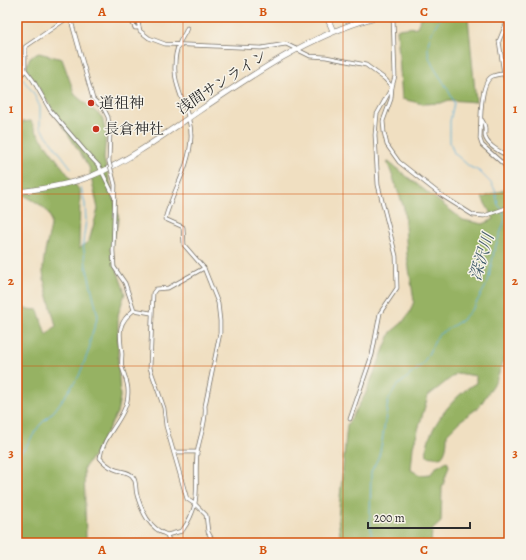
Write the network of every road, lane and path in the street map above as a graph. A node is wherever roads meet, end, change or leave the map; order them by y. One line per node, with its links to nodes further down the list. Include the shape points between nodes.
1 (69, 17): 14 (street, via 25,47); 26 (street, bridge, via 93,99 104,109 108,117 109,162 115,185)
2 (130, 17): 8 (street, via 135,28)
3 (137, 17): 8 (street)
4 (327, 17): 10 (main road)
5 (375, 17): 10 (main road, 浅間サンライン)
6 (392, 17): 18 (street, via 395,76)
7 (509, 17): 16 (street, via 499,41)
8 (138, 28): 11 (street, via 157,41)
9 (187, 28): 11 (street)
10 (333, 32): 12 (main road, 浅間サンライン)
11 (179, 44): 12 (street, via 261,48 282,44); 20 (street, via 175,76)
12 (296, 49): 18 (street, via 310,56 366,65); 20 (main road, 浅間サンライン)
13 (17, 59): 14 (street)
14 (25, 71): 17 (street); 24 (street, via 50,110)
15 (509, 73): 16 (street)
16 (504, 74): 19 (street); 21 (street, via 493,76 486,81)
17 (17, 79)
18 (392, 87): 27 (street, via 384,132 387,146 399,162 441,195 474,215 484,216); 31 (street, via 377,114 375,135 376,172 396,256 397,288 380,313 372,355)
19 (509, 91)
20 (188, 118): 24 (main road, 浅間サンライン); 28 (street, via 191,136 189,159 165,219 183,227 184,245)
21 (482, 120): 22 (street, via 486,128 486,139); 23 (street, via 482,145)
22 (509, 157)
23 (509, 170)
24 (103, 171): 25 (main road, 浅間サンライン, via 37,190); 26 (street)
25 (17, 192)
26 (114, 198): 29 (street, via 114,266 125,283)
27 (509, 207)
28 (204, 268): 30 (street, via 168,288 156,289 153,293); 33 (street, via 218,303 220,333 205,406 207,418)
29 (134, 310): 30 (street); 35 (street, via 123,321 119,332 122,366 128,391 127,402 123,413 109,433 100,458 106,465 133,476 136,493 148,522)
30 (151, 313): 32 (street, via 150,368 164,408 166,426)
31 (350, 419)
32 (175, 452): 33 (street); 34 (street, via 187,499)
33 (197, 452): 34 (street)
34 (196, 505): 35 (street, via 182,531); 37 (street, via 206,515 208,532)
35 (167, 535): 36 (street)
36 (170, 543)
37 (214, 543)

